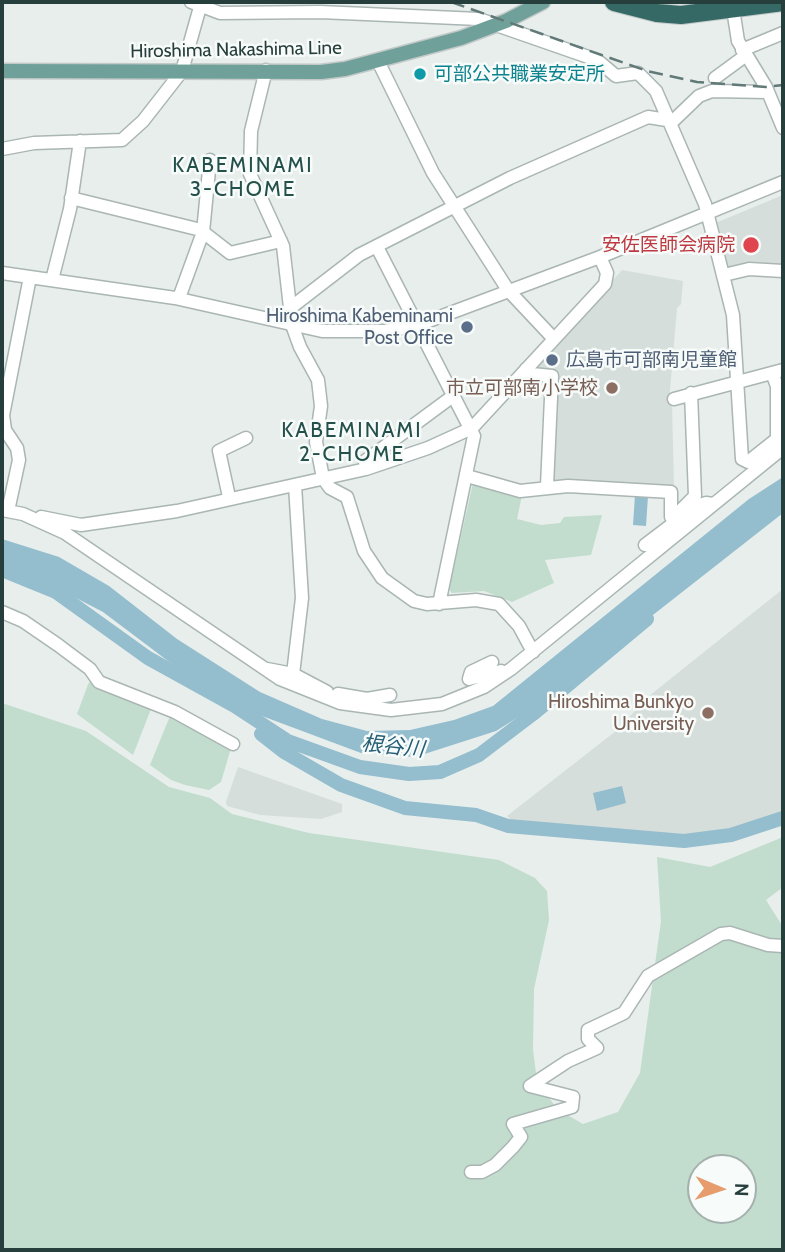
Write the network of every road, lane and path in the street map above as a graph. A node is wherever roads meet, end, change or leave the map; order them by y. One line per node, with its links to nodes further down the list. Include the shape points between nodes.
1 (542, 2): 6 (main road, Hiroshima Nakashima Line)
2 (614, 2): 5 (highway, via 681,15)
3 (783, 2): 5 (highway)
4 (195, 4): 6 (street, via 220,13 451,17); 12 (street)
5 (735, 5): 8 (street)
6 (496, 25): 9 (main road, Hiroshima Nakashima Line); 15 (street, via 597,60 616,76 638,73 656,91)
7 (783, 33): 8 (street)
8 (743, 53): 13 (street); 14 (street)
9 (378, 61): 10 (main road, Hiroshima Nakashima Line, via 321,72); 22 (street, via 410,129)
10 (267, 70): 12 (main road, Hiroshima Nakashima Line); 25 (street, via 248,158 256,190)
11 (2, 71): 12 (main road, Hiroshima Nakashima Line)
12 (181, 71): 17 (street, via 122,141)
13 (715, 78)
14 (768, 92): 15 (street, via 712,90); 16 (street)
15 (669, 122): 22 (street, via 648,117); 23 (street)
16 (783, 128)
17 (80, 141): 18 (street); 21 (street)
18 (2, 149)
19 (210, 160): 24 (street)
20 (783, 182): 23 (street)
21 (71, 198): 24 (street); 32 (street)
22 (454, 204): 26 (street); 33 (street)
23 (707, 214): 27 (street); 30 (street)
24 (202, 231): 25 (street, via 230,254); 34 (street)
25 (281, 241): 35 (street)
26 (377, 247): 35 (street, via 359,255); 37 (street)
27 (600, 257): 33 (street); 38 (street, via 607,273 605,284)
28 (783, 271): 30 (street, via 749,269)
29 (2, 273): 31 (street)
30 (724, 275): 41 (street, via 733,315)
31 (30, 277): 32 (street); 55 (street, via 3,415 19,460)
32 (52, 281): 34 (street)
33 (508, 290): 37 (street); 38 (street)
34 (178, 298): 36 (street)
35 (289, 309): 36 (street)
36 (292, 325): 37 (street, via 352,333); 50 (street, via 318,380 321,406 316,442)
37 (418, 325): 43 (street)
38 (554, 339): 39 (street)
39 (526, 369): 45 (street); 52 (street, via 552,376)
40 (778, 371): 41 (street); 41 (street, via 777,439 748,463 742,459 740,390)
41 (735, 382): 42 (street)
42 (691, 393): 44 (street); 57 (street, via 695,496 676,515)
43 (453, 396): 45 (street); 48 (street, via 365,461)
44 (674, 399)
45 (472, 428): 48 (street); 49 (street)
46 (246, 438): 53 (street, via 219,451)
47 (783, 447): 54 (street)
48 (366, 469): 50 (street)
49 (467, 476): 52 (street, via 520,491); 59 (street)
50 (323, 478): 51 (street); 59 (street, via 347,497 364,551 382,578 414,601)
51 (295, 485): 53 (street); 65 (street, via 302,598)
52 (547, 486): 57 (street, via 671,492)
53 (229, 497): 56 (street, via 177,511 82,525 43,516)
54 (714, 504): 57 (street, via 695,508); 61 (street)
55 (5, 510): 56 (street)
56 (34, 519): 63 (street, via 107,560)
57 (675, 523): 58 (street)
58 (645, 545)
59 (439, 604): 61 (street, via 476,600 499,604 519,626)
60 (2, 612): 68 (street, via 58,645 90,669 99,682 175,712)
61 (533, 652): 64 (street)
62 (492, 662): 64 (street, via 471,672 469,679)
63 (263, 668): 65 (street); 66 (street)
64 (511, 669): 66 (street, via 484,687 442,704 372,710)
65 (293, 674): 66 (street)
66 (326, 695): 67 (street, via 367,699)
67 (390, 695)
68 (233, 744)
69 (783, 946): 70 (street, via 721,934 648,976 624,1013 588,1030 588,1039 597,1048 530,1086 573,1097 572,1107 513,1124 522,1137 495,1165 482,1172)
70 (471, 1171)

